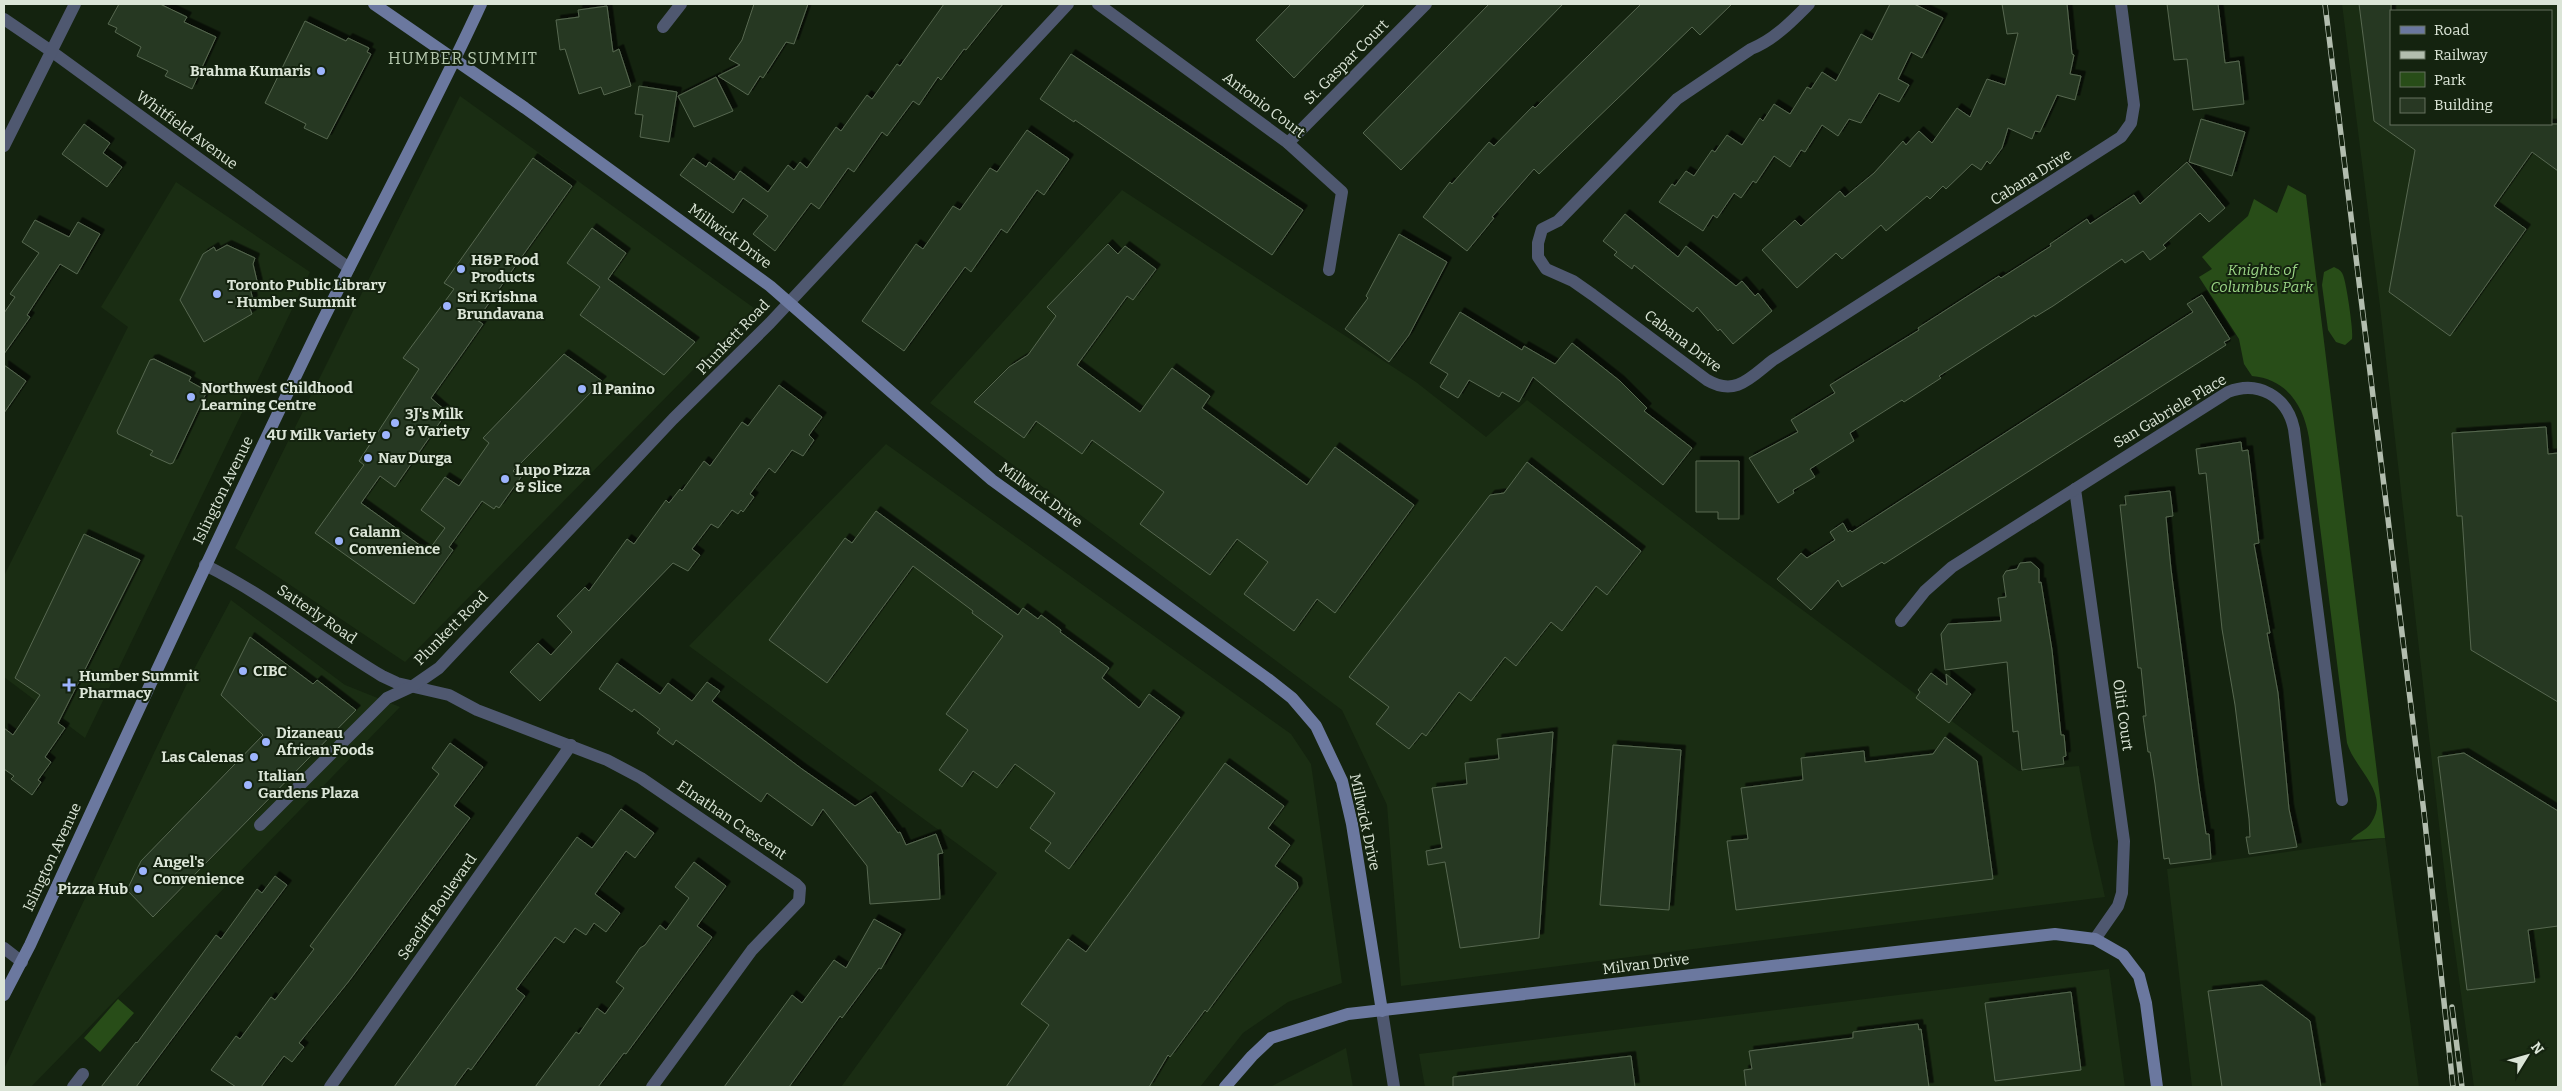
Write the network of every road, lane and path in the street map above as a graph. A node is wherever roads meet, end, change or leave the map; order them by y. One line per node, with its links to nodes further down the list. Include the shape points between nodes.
1 (75, 4): 12 (street)
2 (374, 4): 13 (street, Millwick Drive)
3 (481, 4): 13 (street, Islington Avenue)
4 (681, 4): 11 (street)
5 (1068, 4): 18 (street, Plunkett Road)
6 (1098, 4): 14 (street, Antonio Court)
7 (1426, 4): 14 (street, St. Gaspar Court)
8 (1809, 4): 9 (street, Cabana Drive, via 1762,45 1751,49 1678,99 1558,222 1542,229 1538,243 1538,257 1546,269 1573,281 1707,380 1723,387 1745,382 1773,360 2121,137 2131,123 2134,105)
9 (2121, 4)
10 (4, 19): 12 (street, Whitfield Avenue)
11 (663, 27)
12 (50, 51): 15 (street); 16 (street, Whitfield Avenue)
13 (455, 59): 16 (street, Islington Avenue); 18 (street, Millwick Drive)
14 (1288, 143): 17 (street, Antonio Court, via 1342,192)
15 (4, 146)
16 (349, 268): 20 (street, Islington Avenue)
17 (1329, 270)
18 (790, 302): 22 (street, Plunkett Road, via 674,419 439,668); 30 (street, Millwick Drive, via 992,480 1268,679 1304,710 1316,726 1342,781)
19 (2075, 489): 21 (street, San Gabriele Place, via 1943,574); 24 (street, San Gabriele Place, via 2228,392 2254,388 2270,393 2282,404 2294,429); 26 (street, Oliti Court, via 2124,841 2122,892 2118,906)
20 (205, 564): 22 (street, Satterly Road, via 242,583 382,676); 28 (street, Islington Avenue)
21 (1901, 621)
22 (413, 686): 23 (street, Elnathan Crescent, via 449,695 477,710); 25 (street, Plunkett Road, via 387,698)
23 (571, 745): 33 (street, Seacliff Boulevard); 34 (street, Elnathan Crescent, via 641,778 800,888 799,901 752,950)
24 (2342, 800)
25 (260, 825)
26 (2096, 939): 30 (street, Milvan Drive, via 2055,934); 37 (street, via 2123,955 2139,976 2146,1003)
27 (4, 948): 28 (street)
28 (22, 962): 29 (street, Islington Avenue)
29 (4, 995)
30 (1382, 1011): 35 (street, Milvan Drive, via 1348,1014 1271,1038); 36 (street, Millwick Drive)
31 (83, 1074): 32 (street)
32 (72, 1087)
33 (330, 1087)
34 (652, 1087)
35 (1225, 1087)
36 (1394, 1087)
37 (2156, 1087)

